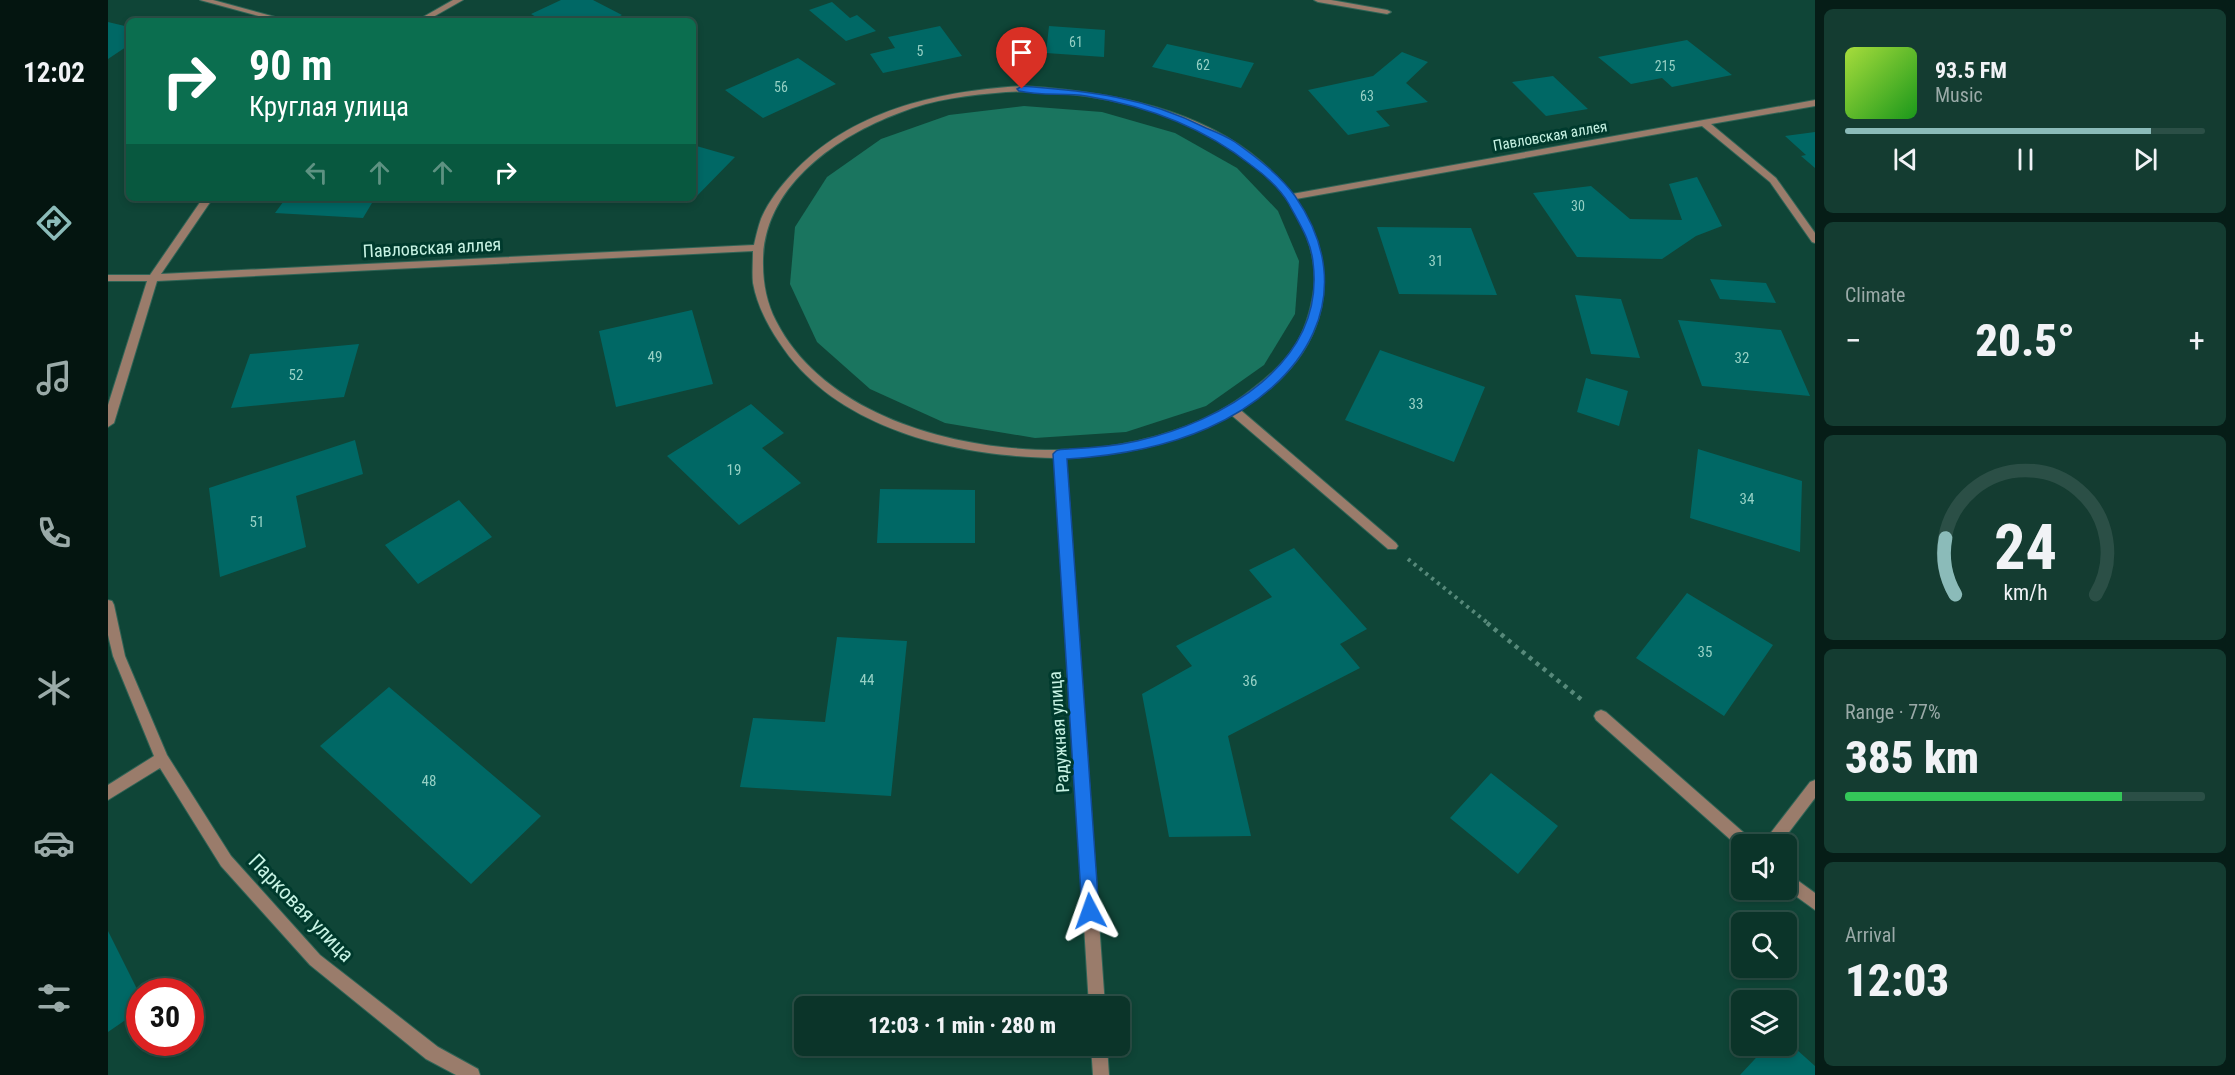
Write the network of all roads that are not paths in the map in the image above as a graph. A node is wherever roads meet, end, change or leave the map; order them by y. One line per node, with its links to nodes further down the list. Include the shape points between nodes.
1 (204, 0): 5 (street)
2 (459, 0): 6 (street)
3 (1318, 0): 4 (street)
4 (1387, 12)
5 (274, 18)
6 (426, 18)
7 (1815, 103): 8 (street, Павловская аллея)
8 (1705, 124): 9 (street, Павловская аллея); 11 (street, via 1773,180)
9 (1291, 197): 12 (street, via 1273,177 1229,143 1176,116 1085,93 990,91 900,109 824,147 798,170 773,203); 15 (street, via 1313,239 1319,261 1317,306 1310,329 1281,372)
10 (206, 201): 14 (street)
11 (1815, 240)
12 (758, 248): 14 (street, Павловская аллея); 17 (street, via 761,297 771,321 786,345 831,390 861,409 933,439 974,448)
13 (108, 278): 14 (street, Павловская аллея)
14 (153, 278): 16 (street)
15 (1233, 410): 17 (street, via 1192,429 1136,446); 18 (street)
16 (108, 423)
17 (1060, 454): 28 (street, Радужная улица)
18 (1392, 546)
19 (108, 604): 21 (street, Парковая улица, via 119,656)
20 (1601, 716): 24 (street)
21 (162, 759): 23 (street); 30 (street, Парковая улица, via 226,861 315,960 432,1053)
22 (1815, 788): 25 (street)
23 (108, 793)
24 (1735, 834)
25 (1779, 834)
26 (1797, 888): 27 (street)
27 (1815, 903)
28 (1096, 996)
29 (1100, 1056): 31 (street)
30 (472, 1075)
31 (1101, 1075)

